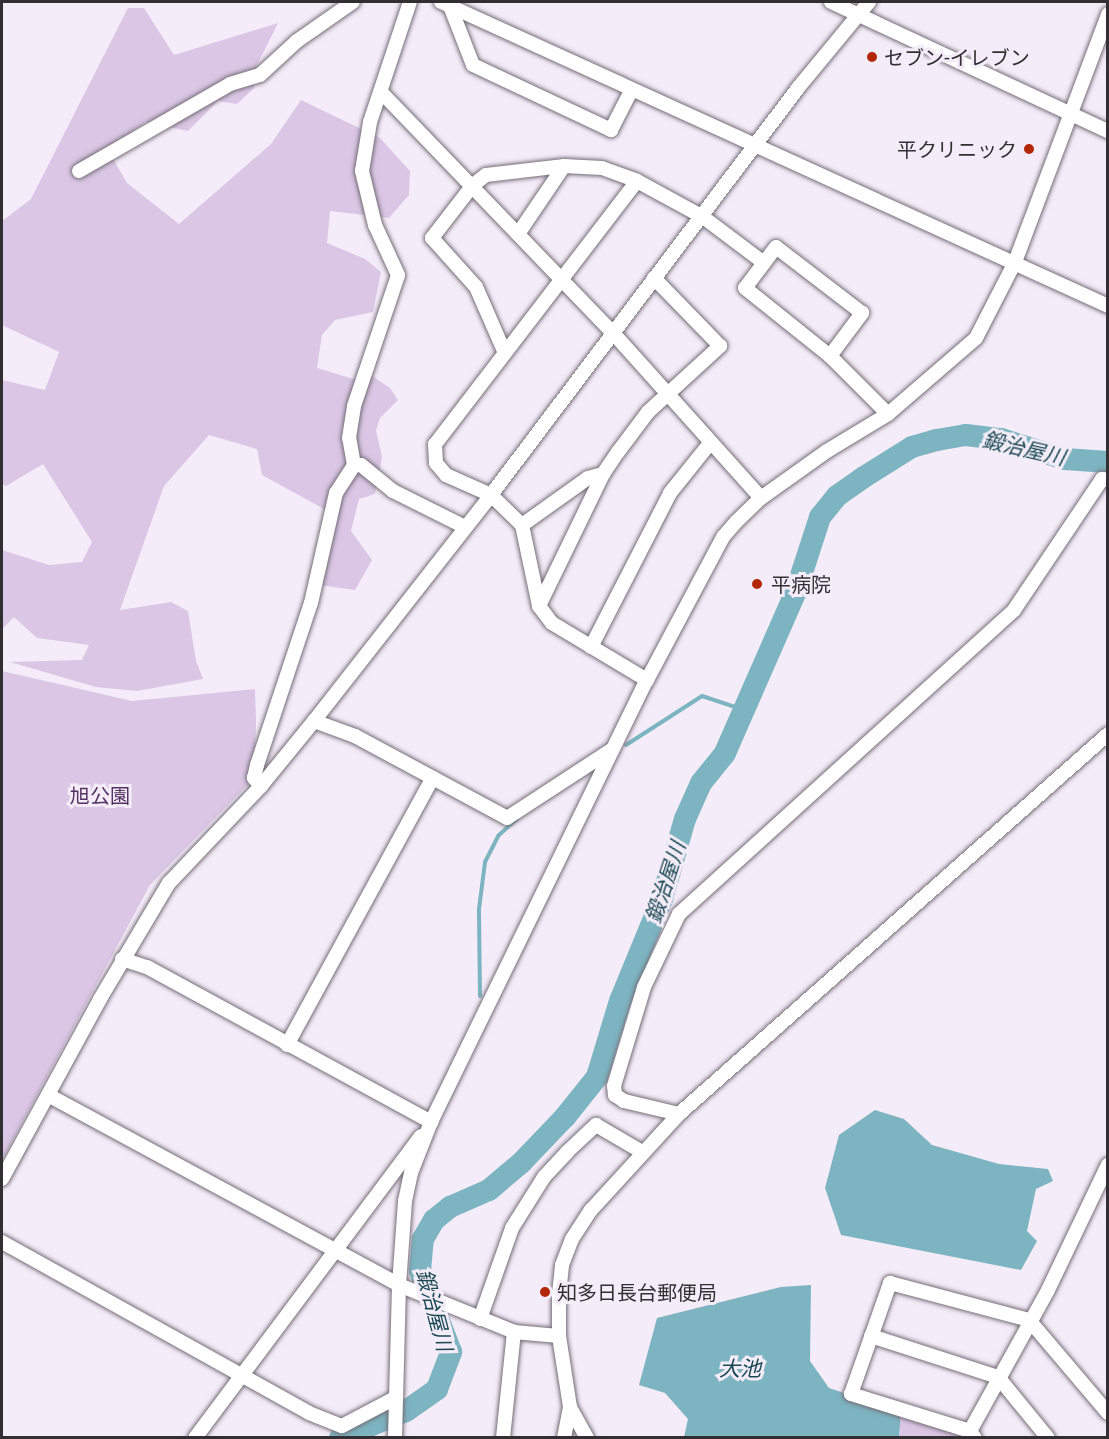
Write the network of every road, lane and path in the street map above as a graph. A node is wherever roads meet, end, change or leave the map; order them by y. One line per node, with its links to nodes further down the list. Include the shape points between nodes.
1 (353, 2): 14 (street, via 297,41 260,75 230,84)
2 (410, 2): 9 (street)
3 (831, 2): 7 (street)
4 (869, 2): 7 (street)
5 (446, 4): 8 (street); 8 (street, via 473,65 611,130)
6 (1107, 14): 10 (street)
7 (859, 15): 10 (street); 12 (street)
8 (631, 91): 12 (street)
9 (381, 92): 16 (street); 30 (street, via 370,122 362,171 368,206 398,275 354,406 349,438)
10 (1071, 113): 11 (street); 19 (street)
11 (1107, 131)
12 (757, 144): 17 (street); 19 (street)
13 (564, 166): 15 (street, via 602,168); 16 (street, via 486,175); 18 (street)
14 (79, 171)
15 (637, 181): 17 (street); 22 (street)
16 (473, 185): 18 (street); 25 (street, via 432,238 476,287)
17 (703, 217): 20 (street); 21 (street)
18 (518, 234): 22 (street)
19 (1015, 262): 23 (street); 28 (street, via 976,338)
20 (764, 263): 26 (street, via 745,288); 26 (street, via 776,247 862,313)
21 (654, 278): 24 (street); 27 (street, via 720,346)
22 (562, 279): 24 (street); 25 (street)
23 (1107, 306)
24 (614, 334): 27 (street); 33 (street)
25 (504, 351): 33 (street, via 435,444 436,463 446,475)
26 (830, 356): 28 (street)
27 (668, 394): 29 (street); 31 (street, via 648,412)
28 (888, 414): 34 (street)
29 (710, 443): 34 (street); 38 (street, via 670,493)
30 (354, 465): 36 (street, via 361,465 393,491); 44 (street, via 336,493 311,603 257,765 254,778)
31 (603, 474): 35 (street, via 588,478); 37 (street)
32 (1107, 480): 48 (street, via 1102,478 1014,610 679,914 644,987 614,1086 615,1095 624,1101)
33 (491, 495): 35 (street); 36 (street)
34 (761, 498): 39 (street, via 723,537)
35 (522, 525): 37 (street)
36 (465, 527): 40 (street)
37 (539, 606): 38 (street, via 552,623)
38 (591, 646): 39 (street)
39 (647, 680): 42 (street)
40 (314, 721): 43 (street, via 355,736); 44 (street)
41 (1107, 734): 48 (street)
42 (613, 750): 43 (street, via 507,818); 49 (street)
43 (432, 779): 46 (street)
44 (261, 786): 45 (street, via 169,883)
45 (122, 959): 46 (street, via 147,967); 47 (street)
46 (287, 1045): 49 (street)
47 (48, 1095): 52 (street); 54 (street)
48 (679, 1114): 50 (street)
49 (431, 1122): 54 (street); 55 (street, via 405,1201)
50 (642, 1152): 56 (street, via 596,1125 567,1152 544,1177 512,1228); 59 (street, via 591,1209 572,1239 562,1265)
51 (1107, 1165): 57 (street, via 1048,1290)
52 (2, 1179)
53 (2, 1242): 61 (street)
54 (334, 1250): 55 (street); 61 (street)
55 (399, 1285): 56 (street); 63 (street)
56 (480, 1319): 58 (street)
57 (1029, 1320): 60 (street, via 890,1283); 62 (street); 65 (street)
58 (514, 1332): 59 (street); 69 (street)
59 (559, 1336): 64 (street)
60 (871, 1336): 62 (street); 66 (street, via 851,1394)
61 (242, 1374): 63 (street, via 309,1413 342,1426); 67 (street)
62 (998, 1377): 66 (street); 72 (street)
63 (395, 1398): 68 (street)
64 (570, 1407): 70 (street); 71 (street)
65 (1107, 1413)
66 (972, 1434)
67 (195, 1437)
68 (395, 1437)
69 (503, 1437)
70 (564, 1437)
71 (587, 1437)
72 (1048, 1437)

